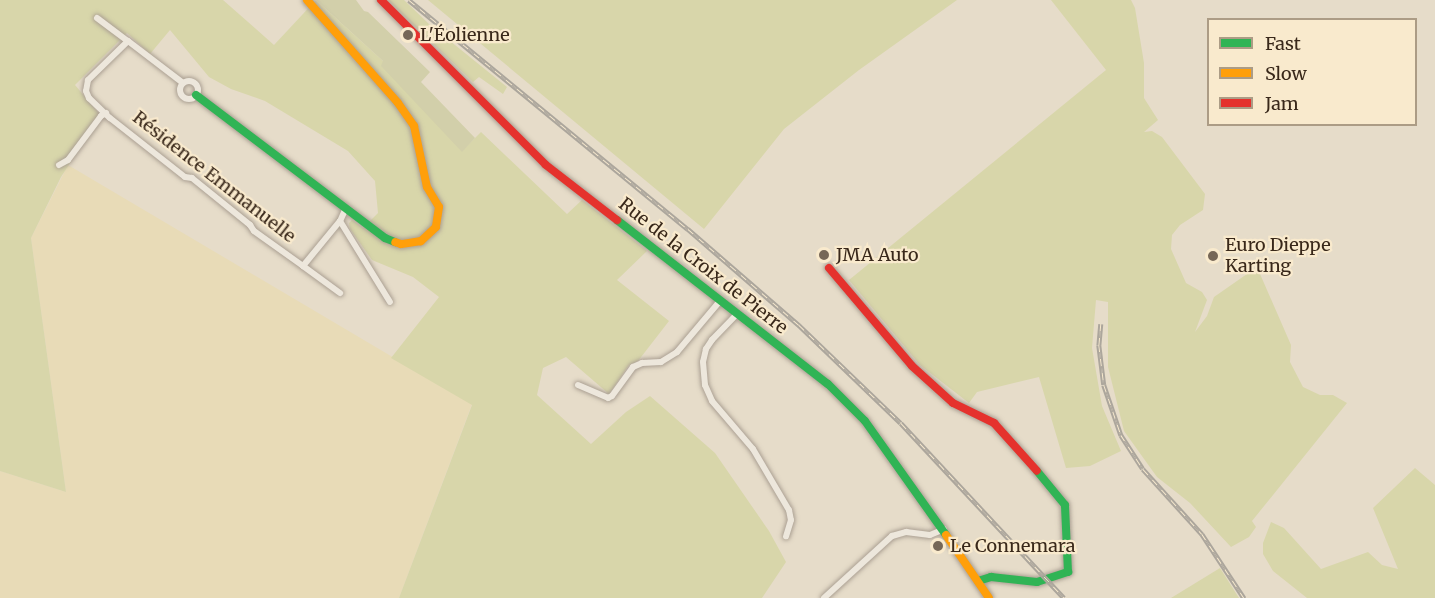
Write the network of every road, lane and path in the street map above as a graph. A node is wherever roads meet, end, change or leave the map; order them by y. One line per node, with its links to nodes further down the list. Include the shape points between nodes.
1 (307, 0): 9 (street, via 414,126 424,177 439,207 436,227 421,241 401,244 385,238)
2 (381, 0): 14 (street, Rue de la Croix de Pierre, via 546,165)
3 (97, 18): 4 (street)
4 (128, 41): 5 (street); 7 (street, Résidence Emmanuelle, via 88,80 89,98)
5 (183, 82): 6 (street, via 194,82 198,87); 6 (street, via 179,91 183,97)
6 (196, 95): 9 (street)
7 (106, 113): 8 (street, Résidence Emmanuelle, via 68,160); 11 (street, Résidence Emmanuelle)
8 (59, 165)
9 (345, 210): 10 (street, Résidence Emmanuelle)
10 (340, 221): 11 (street, Résidence Emmanuelle); 15 (street)
11 (303, 266): 13 (street, Résidence Emmanuelle)
12 (830, 268): 20 (street, via 912,366 953,403 994,423 1018,447 1067,512 1068,572 1037,582 990,577)
13 (340, 293)
14 (720, 301): 16 (street, Rue de la Croix de Pierre); 17 (street, via 677,352 661,362 633,367 612,396 608,398)
15 (390, 302)
16 (737, 314): 18 (street, Rue de la Croix de Pierre, via 828,384 865,421); 19 (street, via 706,349 705,385 712,401 753,449 789,510 791,520)
17 (578, 385)
18 (944, 529): 20 (street, Rue de la Croix de Pierre); 21 (street, via 930,535 906,532 892,536)
19 (786, 536)
20 (978, 581): 22 (street, Rue de la Croix de Pierre)
21 (824, 598)
22 (989, 598)

